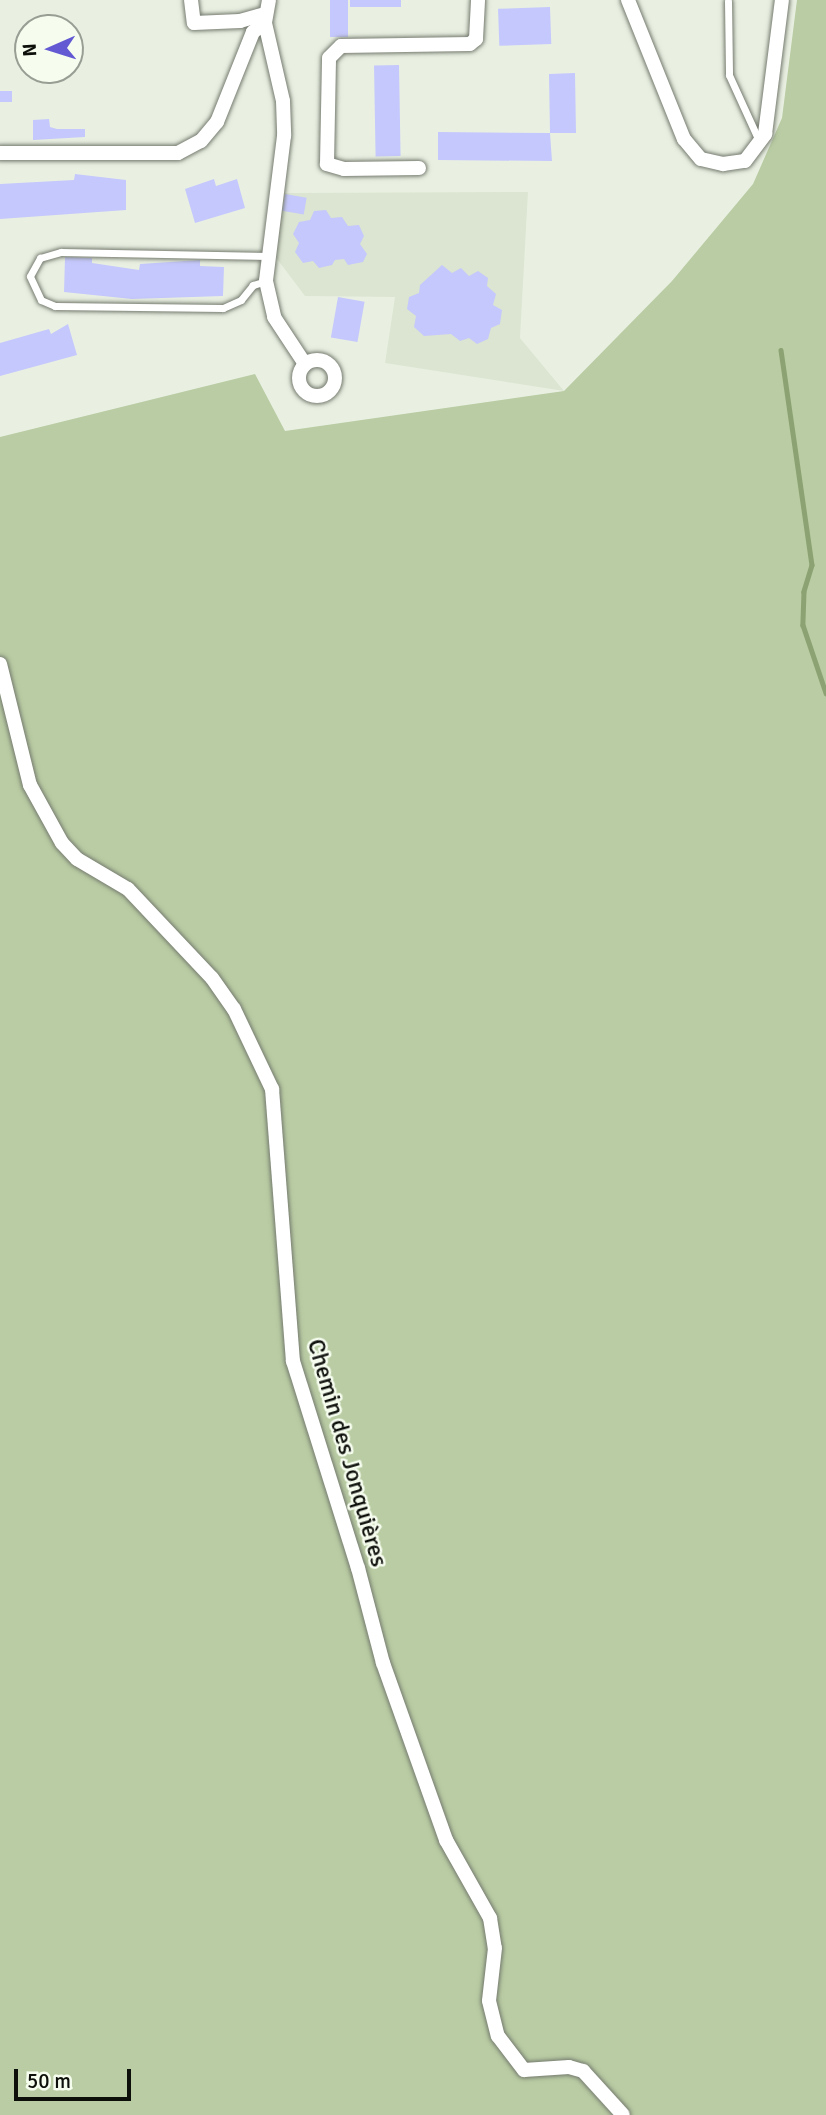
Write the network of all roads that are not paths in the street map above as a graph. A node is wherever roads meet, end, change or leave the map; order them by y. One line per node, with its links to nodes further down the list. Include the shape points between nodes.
1 (191, 0): 6 (street, via 194,23 240,21)
2 (478, 0): 9 (street, via 476,38 470,44 341,46 328,58 327,164 344,169)
3 (628, 0): 7 (street, via 676,125 692,152 712,163 735,164 746,161)
4 (782, 0): 7 (street, via 770,103)
5 (728, 1): 7 (lane, via 729,75)
6 (266, 12): 8 (street, via 253,32 217,122 201,141 178,153); 10 (street, via 284,136)
7 (760, 143)
8 (0, 153)
9 (419, 168)
10 (268, 256): 11 (street); 11 (lane, via 61,252 40,258 30,276 41,300 55,306 223,308 241,300 253,285)
11 (266, 281): 12 (street, via 274,317)
12 (305, 364)
13 (0, 664): 14 (street, Chemin des Jonquières, via 30,785 62,843 77,859 128,889 212,978 234,1009 272,1089 292,1362 358,1568 383,1663 446,1840 490,1918 495,1948 489,2001 498,2036 524,2070 569,2067 583,2071)
14 (623, 2115)

